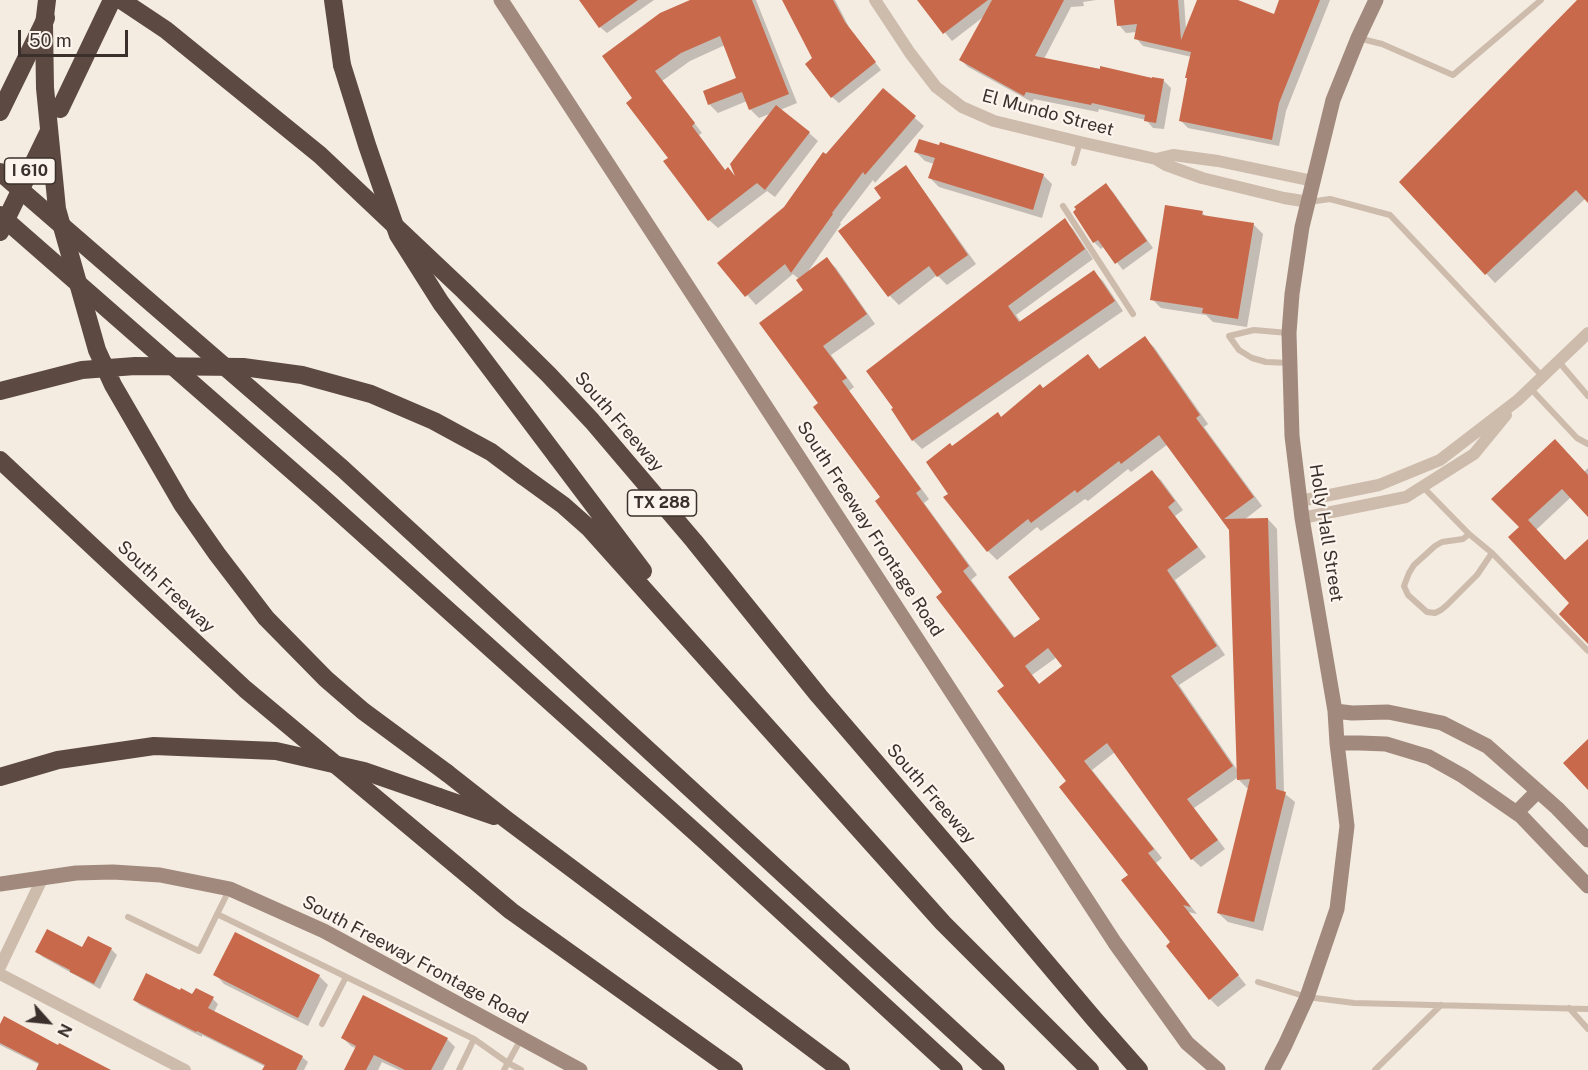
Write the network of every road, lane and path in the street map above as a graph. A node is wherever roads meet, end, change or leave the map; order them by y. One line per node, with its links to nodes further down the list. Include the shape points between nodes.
1 (47, 0): 45 (highway, bridge, via 45,88 57,209 97,350 113,385 182,504 266,618 356,705)
2 (55, 0): 11 (highway, bridge)
3 (112, 0): 20 (highway, I 610, bridge)
4 (121, 0): 76 (highway, South Freeway / TX 288, via 166,30 320,155 549,375 622,455 819,696)
5 (333, 0): 39 (highway, bridge, via 342,65 398,235 441,303)
6 (501, 0): 77 (main road, South Freeway Frontage Road, via 1115,943 1187,1043)
7 (875, 0): 12 (street, El Mundo Street, via 936,87 962,107 994,121)
8 (1376, 0): 10 (main road, Holly Hall Street)
9 (1541, 0): 10 (lane, via 1454,75 1382,44)
10 (1358, 38): 16 (main road, Holly Hall Street, via 1334,100)
11 (0, 112)
12 (1080, 142): 13 (street, El Mundo Street); 14 (lane)
13 (1156, 159): 16 (street, El Mundo Street, via 1184,156); 17 (street, El Mundo Street, via 1202,178)
14 (1074, 163)
15 (0, 172): 74 (highway, via 343,469)
16 (1313, 180): 17 (main road, Holly Hall Street)
17 (1309, 202): 22 (main road, Holly Hall Street, via 1297,255); 26 (lane, via 1330,199 1390,215)
18 (1063, 206): 21 (lane)
19 (0, 215): 73 (highway, via 331,505)
20 (0, 232)
21 (1133, 314)
22 (1288, 333): 25 (main road, Holly Hall Street); 25 (lane, via 1254,330 1229,336 1239,350 1252,358)
23 (1588, 333): 24 (street)
24 (1558, 361): 26 (street); 29 (lane)
25 (1290, 363): 34 (main road, Holly Hall Street, via 1292,436)
26 (1542, 377): 27 (street)
27 (1530, 388): 30 (street); 31 (lane, via 1577,438)
28 (0, 391): 39 (highway, bridge, via 82,370 135,366 243,367 302,375 371,394 434,421 491,452 563,505 590,528)
29 (1588, 396)
30 (1518, 400): 33 (street, via 1474,454); 34 (street, via 1440,460 1378,485)
31 (1588, 444)
32 (0, 460): 71 (highway, South Freeway, via 245,689 502,903)
33 (1423, 486): 35 (street, via 1406,497); 36 (lane)
34 (1300, 501): 35 (main road, Holly Hall Street)
35 (1302, 518): 40 (main road, Holly Hall Street)
36 (1469, 534): 37 (lane); 37 (lane, via 1435,546 1409,573 1404,586 1426,612 1434,613 1447,605 1477,575)
37 (1492, 553): 38 (lane)
38 (1588, 651)
39 (710, 662): 75 (highway, via 944,923)
40 (1335, 711): 41 (main road, Holly Hall Street); 43 (main road, via 1388,712 1442,723 1487,746)
41 (1337, 743): 44 (main road, via 1386,744 1429,758); 57 (main road, Holly Hall Street, via 1347,826 1339,897)
42 (0, 777): 45 (highway, bridge, via 58,760 154,746 276,751 364,771)
43 (1538, 791): 44 (main road); 46 (main road)
44 (1517, 812): 49 (main road)
45 (507, 820): 72 (highway)
46 (1588, 840)
47 (43, 877): 48 (main road, South Freeway Frontage Road); 50 (main road, South Freeway Frontage Road, via 113,872 160,875); 53 (street)
48 (0, 884)
49 (1588, 886)
50 (230, 889): 51 (lane); 63 (main road, South Freeway Frontage Road, via 324,931)
51 (217, 914): 52 (lane, via 199,951); 55 (lane)
52 (128, 917)
53 (0, 967)
54 (0, 974): 66 (street)
55 (346, 977): 61 (lane); 64 (lane)
56 (1258, 982): 57 (lane)
57 (1307, 997): 58 (lane, via 1354,1003); 78 (main road, Holly Hall Street)
58 (1442, 1005): 59 (lane); 79 (lane)
59 (1569, 1008): 60 (lane); 62 (lane)
60 (1588, 1009)
61 (322, 1024)
62 (1588, 1029)
63 (522, 1038): 65 (lane); 70 (main road, South Freeway Frontage Road)
64 (474, 1039): 65 (lane); 67 (lane)
65 (508, 1063): 68 (lane); 69 (lane)
66 (185, 1070)
67 (459, 1070)
68 (504, 1070)
69 (521, 1070)
70 (580, 1070)
71 (734, 1070)
72 (842, 1070)
73 (954, 1070)
74 (996, 1070)
75 (1090, 1070)
76 (1139, 1070)
77 (1218, 1070)
78 (1272, 1070)
79 (1375, 1070)

